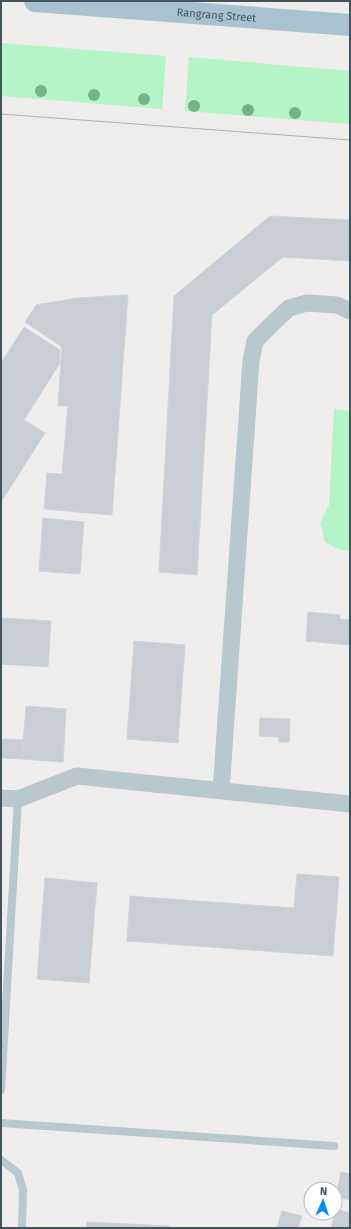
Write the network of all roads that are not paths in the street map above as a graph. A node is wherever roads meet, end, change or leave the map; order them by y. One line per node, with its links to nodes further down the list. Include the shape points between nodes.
1 (35, 1): 2 (main road, Rangrang Street)
2 (350, 25)
3 (350, 311): 4 (street, via 337,305 307,303 289,308 255,341 251,361)
4 (221, 791): 6 (street, via 77,776); 7 (street)
5 (1, 798): 6 (street)
6 (18, 799): 8 (lane)
7 (350, 804)
8 (1, 1090)
9 (1, 1123): 10 (lane)
10 (334, 1146)
11 (1, 1160): 12 (lane, via 18,1173 23,1190)
12 (22, 1228)

